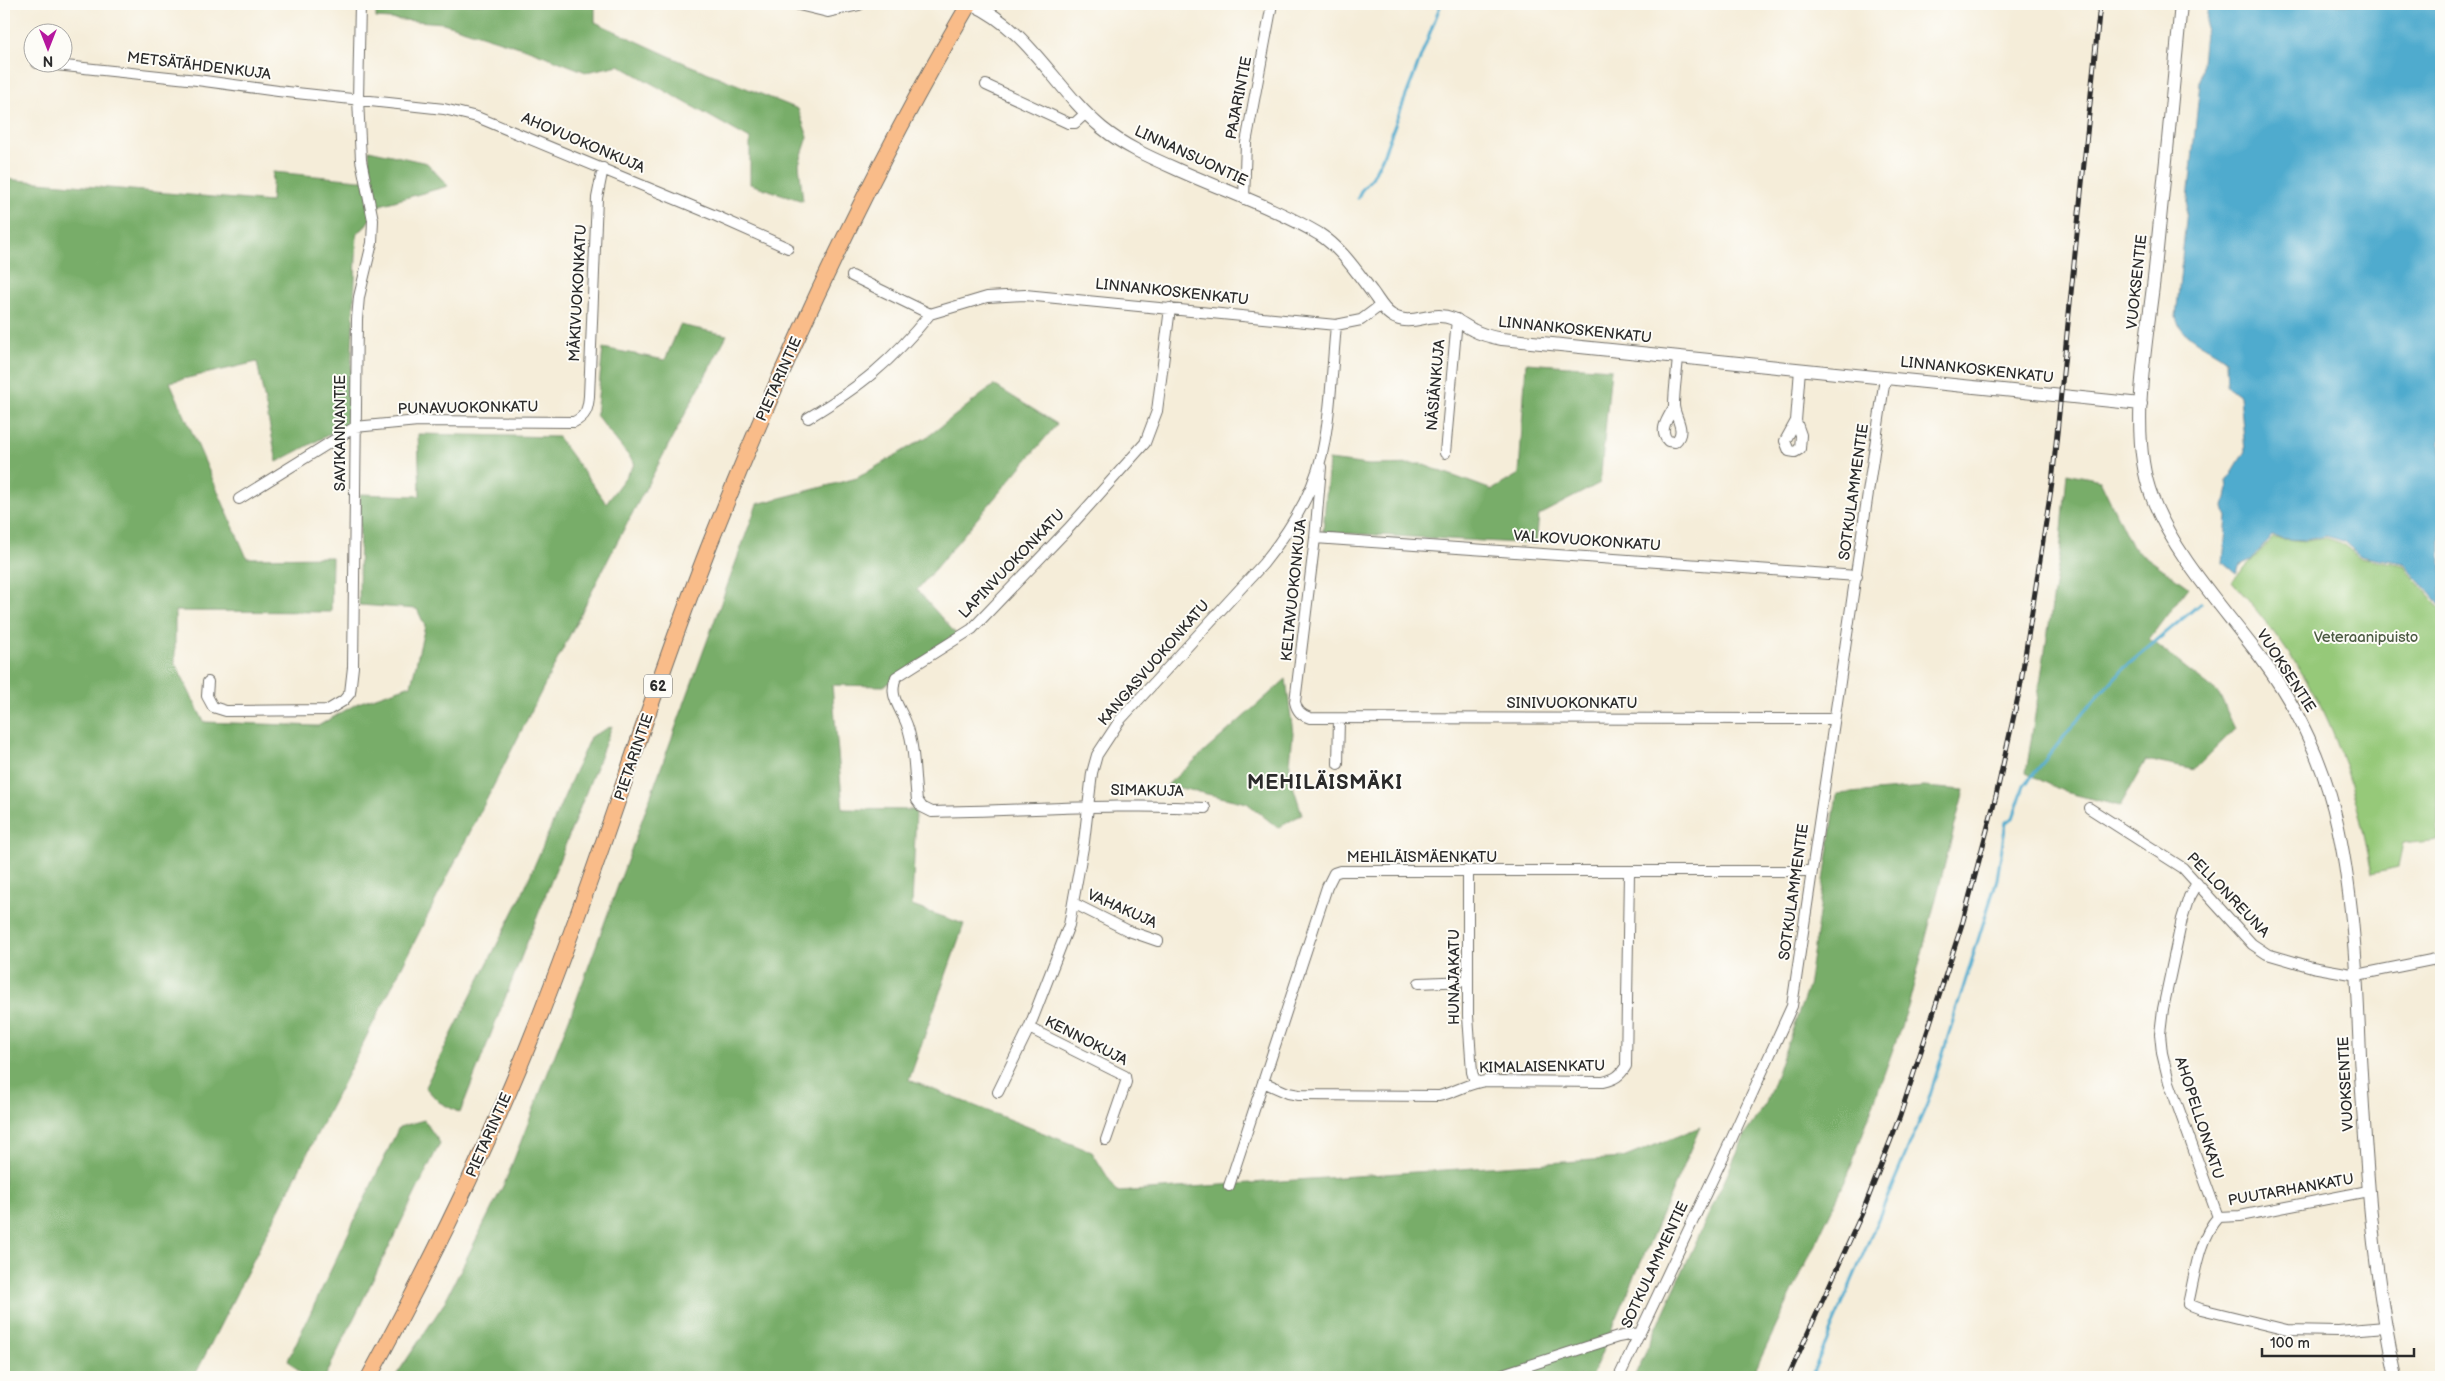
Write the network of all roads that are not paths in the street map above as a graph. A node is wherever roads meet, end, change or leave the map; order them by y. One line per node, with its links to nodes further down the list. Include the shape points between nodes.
1 (360, 4): 9 (street, SAVIKANNANTIE)
2 (859, 4): 6 (street, via 828,11)
3 (970, 4): 10 (street, LINNANSUONTIE, via 1005,24 1026,43); 62 (main road, PIETARINTIE / 62, via 879,164 788,358 710,544 523,1061 456,1208)
4 (1272, 4): 12 (street, PAJARINTIE, via 1246,143)
5 (2181, 4): 23 (street, VUOKSENTIE)
6 (807, 5)
7 (72, 67): 9 (street, METSÄTÄHDENKUJA)
8 (986, 85): 10 (street, via 1068,123 1075,123)
9 (358, 99): 11 (street, AHOVUOKONKUJA, via 477,117); 28 (street, SAVIKANNANTIE, via 361,160 371,212 372,243 359,297)
10 (1086, 112): 12 (street, LINNANSUONTIE, via 1102,128 1138,152)
11 (603, 168): 13 (street, AHOVUOKONKUJA); 26 (street, MÄKIVUOKONKATU, via 597,198 589,396)
12 (1244, 199): 15 (street, LINNANSUONTIE, via 1320,235 1347,259)
13 (788, 248)
14 (852, 276): 17 (street)
15 (1381, 305): 18 (street, LINNANKOSKENKATU, via 1392,316 1402,320 1440,316); 19 (street, LINNANKOSKENKATU, via 1361,320)
16 (1170, 308): 17 (street, LINNANKOSKENKATU, via 1054,296 1006,295 965,302); 19 (street, LINNANKOSKENKATU); 39 (street, LAPINVUOKONKATU, via 1157,411 1145,443 972,629 903,672 893,685 896,704 910,733 917,800 922,807 932,812 972,812)
17 (930, 314): 25 (street, via 879,370 850,393)
18 (1457, 319): 20 (street, LINNANKOSKENKATU, via 1471,330 1495,338); 29 (street, NÄSIÄNKUJA)
19 (1336, 325): 30 (street, KANGASVUOKONKATU)
20 (1678, 357): 21 (street, LINNANKOSKENKATU); 24 (street)
21 (1800, 369): 22 (street, LINNANKOSKENKATU); 27 (street)
22 (1885, 378): 23 (street, LINNANKOSKENKATU); 33 (street, SOTKULAMMENTIE)
23 (2141, 404): 49 (street, VUOKSENTIE, via 2146,476 2166,528 2190,566 2263,661 2309,737 2337,824 2349,894)
24 (1674, 407)
25 (808, 418)
26 (582, 419): 28 (street, PUNAVUOKONKATU, via 574,422 418,421)
27 (1796, 421)
28 (355, 427): 31 (street); 34 (street, SAVIKANNANTIE, via 353,667 350,693 344,701 328,710 226,711 213,707 207,696)
29 (1445, 454)
30 (1322, 456): 32 (street, KELTAVUOKONKUJA); 39 (street, KANGASVUOKONKATU, via 1307,495 1282,540 1120,720 1097,755)
31 (239, 499)
32 (1315, 538): 33 (street, VALKOVUOKONKATU); 35 (street, KELTAVUOKONKUJA, via 1295,702 1297,710)
33 (1857, 576): 37 (street, SOTKULAMMENTIE)
34 (208, 682)
35 (1310, 718): 36 (street, SINIVUOKONKATU)
36 (1339, 719): 37 (street, SINIVUOKONKATU); 38 (street)
37 (1834, 719): 42 (street, SOTKULAMMENTIE)
38 (1338, 764)
39 (1088, 806): 40 (street, SIMAKUJA); 46 (street, KANGASVUOKONKATU)
40 (1205, 808)
41 (2089, 808): 45 (street, PELLONREUNA, via 2164,854)
42 (1811, 870): 44 (street, MEHILÄISMÄENKATU); 61 (street, SOTKULAMMENTIE, via 1796,988 1786,1020)
43 (1468, 872): 44 (street, MEHILÄISMÄENKATU); 50 (street, HUNAJAKATU); 53 (street, MEHILÄISMÄENKATU, via 1334,873)
44 (1629, 872): 54 (street, KIMALAISENKATU, via 1626,1066 1621,1075 1603,1082)
45 (2197, 883): 49 (street, PELLONREUNA, via 2252,944 2267,954); 59 (street, AHOPELLONKATU, via 2182,919 2160,1034 2169,1082)
46 (1073, 903): 47 (street, VAHAKUJA, via 1129,931); 52 (street, KANGASVUOKONKATU, via 1069,925)
47 (1158, 941)
48 (2441, 958): 49 (street)
49 (2357, 975): 58 (street, VUOKSENTIE)
50 (1468, 981): 51 (street); 54 (street, HUNAJAKATU, via 1470,1058)
51 (1418, 983)
52 (1028, 1028): 55 (street, KANGASVUOKONKATU); 56 (street, KENNOKUJA, via 1125,1076 1126,1082)
53 (1263, 1082): 54 (street, KIMALAISENKATU, via 1299,1095 1439,1096 1460,1091); 57 (street, MEHILÄISMÄENKATU)
54 (1475, 1082)
55 (998, 1092)
56 (1106, 1140)
57 (1229, 1186)
58 (2368, 1191): 59 (street, PUUTARHANKATU, via 2240,1216); 60 (street, VUOKSENTIE)
59 (2218, 1217): 60 (street, via 2209,1227 2202,1246 2188,1304 2287,1330 2338,1331)
60 (2385, 1327): 65 (street, VUOKSENTIE)
61 (1639, 1333): 63 (street); 64 (street, SOTKULAMMENTIE)
62 (369, 1377)
63 (1494, 1377)
64 (1619, 1377)
65 (2396, 1377)

